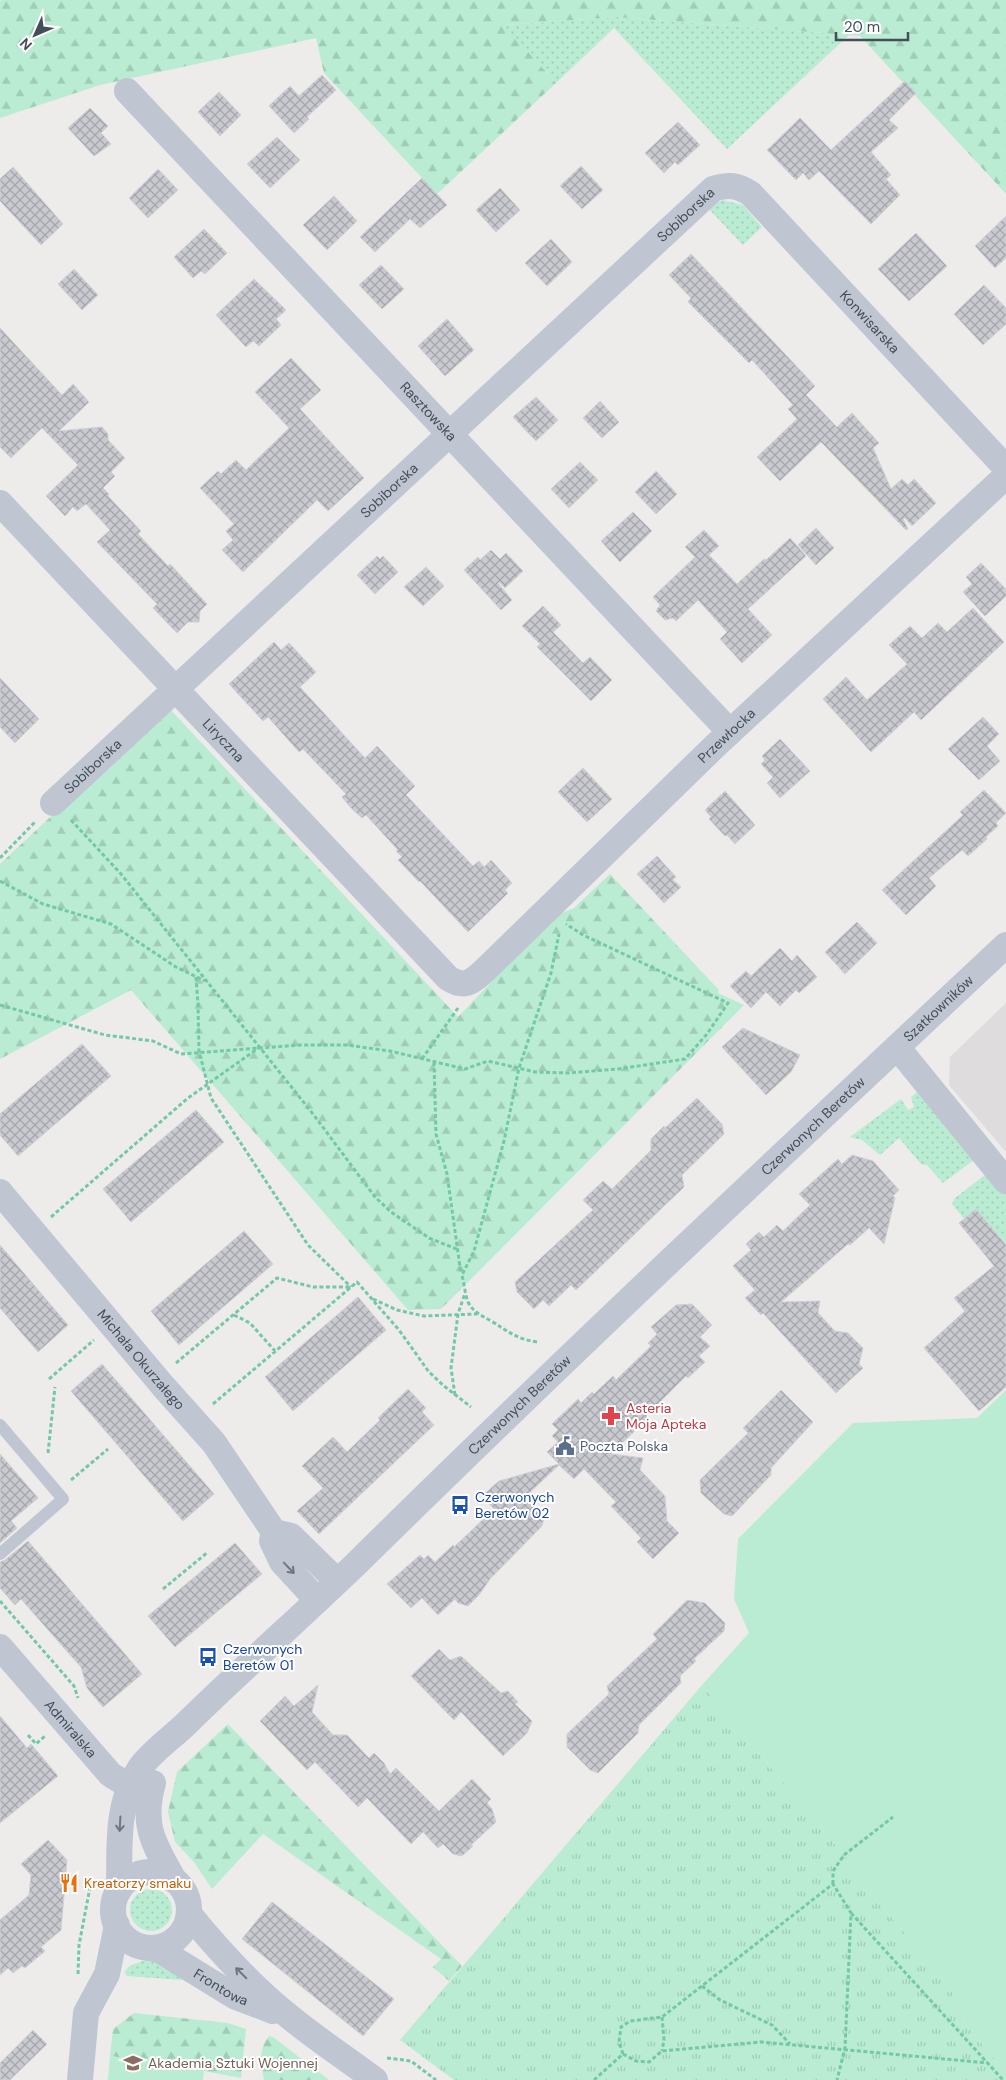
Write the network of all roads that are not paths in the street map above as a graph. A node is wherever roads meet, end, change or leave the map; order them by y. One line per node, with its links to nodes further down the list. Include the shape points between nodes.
1 (127, 90): 3 (street, Rasztowska)
2 (729, 185): 3 (street, Sobiborska, via 708,193); 4 (street, Konwisarska, via 751,194)
3 (450, 434): 7 (street, Sobiborska); 8 (street, Rasztowska)
4 (1006, 468)
5 (1006, 476): 8 (street, Przewłocka)
6 (0, 503): 7 (street, Liryczna)
7 (175, 688): 9 (street, Sobiborska); 11 (street, Liryczna)
8 (730, 732): 11 (street, Przewłocka, via 474,980)
9 (53, 803)
10 (1006, 945): 12 (street, Szatkowników)
11 (457, 981)
12 (897, 1047): 13 (street, Szatkowników); 14 (street)
13 (870, 1072): 19 (street, Czerwonych Beretów)
14 (1006, 1181)
15 (0, 1192): 17 (street, Michała Okurzałego, via 214,1443)
16 (0, 1425): 18 (lane, via 63,1500)
17 (274, 1532): 19 (street, via 291,1536); 20 (street, Michała Okurzałego, one-way to 20, via 272,1541 282,1562)
18 (0, 1554)
19 (337, 1581): 20 (street, Czerwonych Beretów)
20 (317, 1600): 22 (street, Czerwonych Beretów, via 149,1757 139,1770)
21 (0, 1647): 22 (street, Admiralska, via 110,1774)
22 (140, 1794): 23 (street, Czerwonych Beretów, via 150,1832); 24 (street, Czerwonych Beretów, one-way to 24, via 121,1813)
23 (174, 1880): 24 (street, via 150,1872 132,1878); 25 (street, via 186,1896)
24 (119, 1890): 26 (street, via 114,1907)
25 (189, 1914): 27 (street, via 186,1927 178,1937 167,1945); 29 (street, Frontowa, one-way to 25, via 218,1950)
26 (117, 1925): 27 (street, via 132,1943); 28 (street)
27 (150, 1948): 28 (street); 29 (street, Frontowa, via 234,1996)
28 (107, 1974): 31 (street, via 86,2013)
29 (290, 2018): 30 (street, Frontowa)
30 (379, 2069)
31 (80, 2080)

